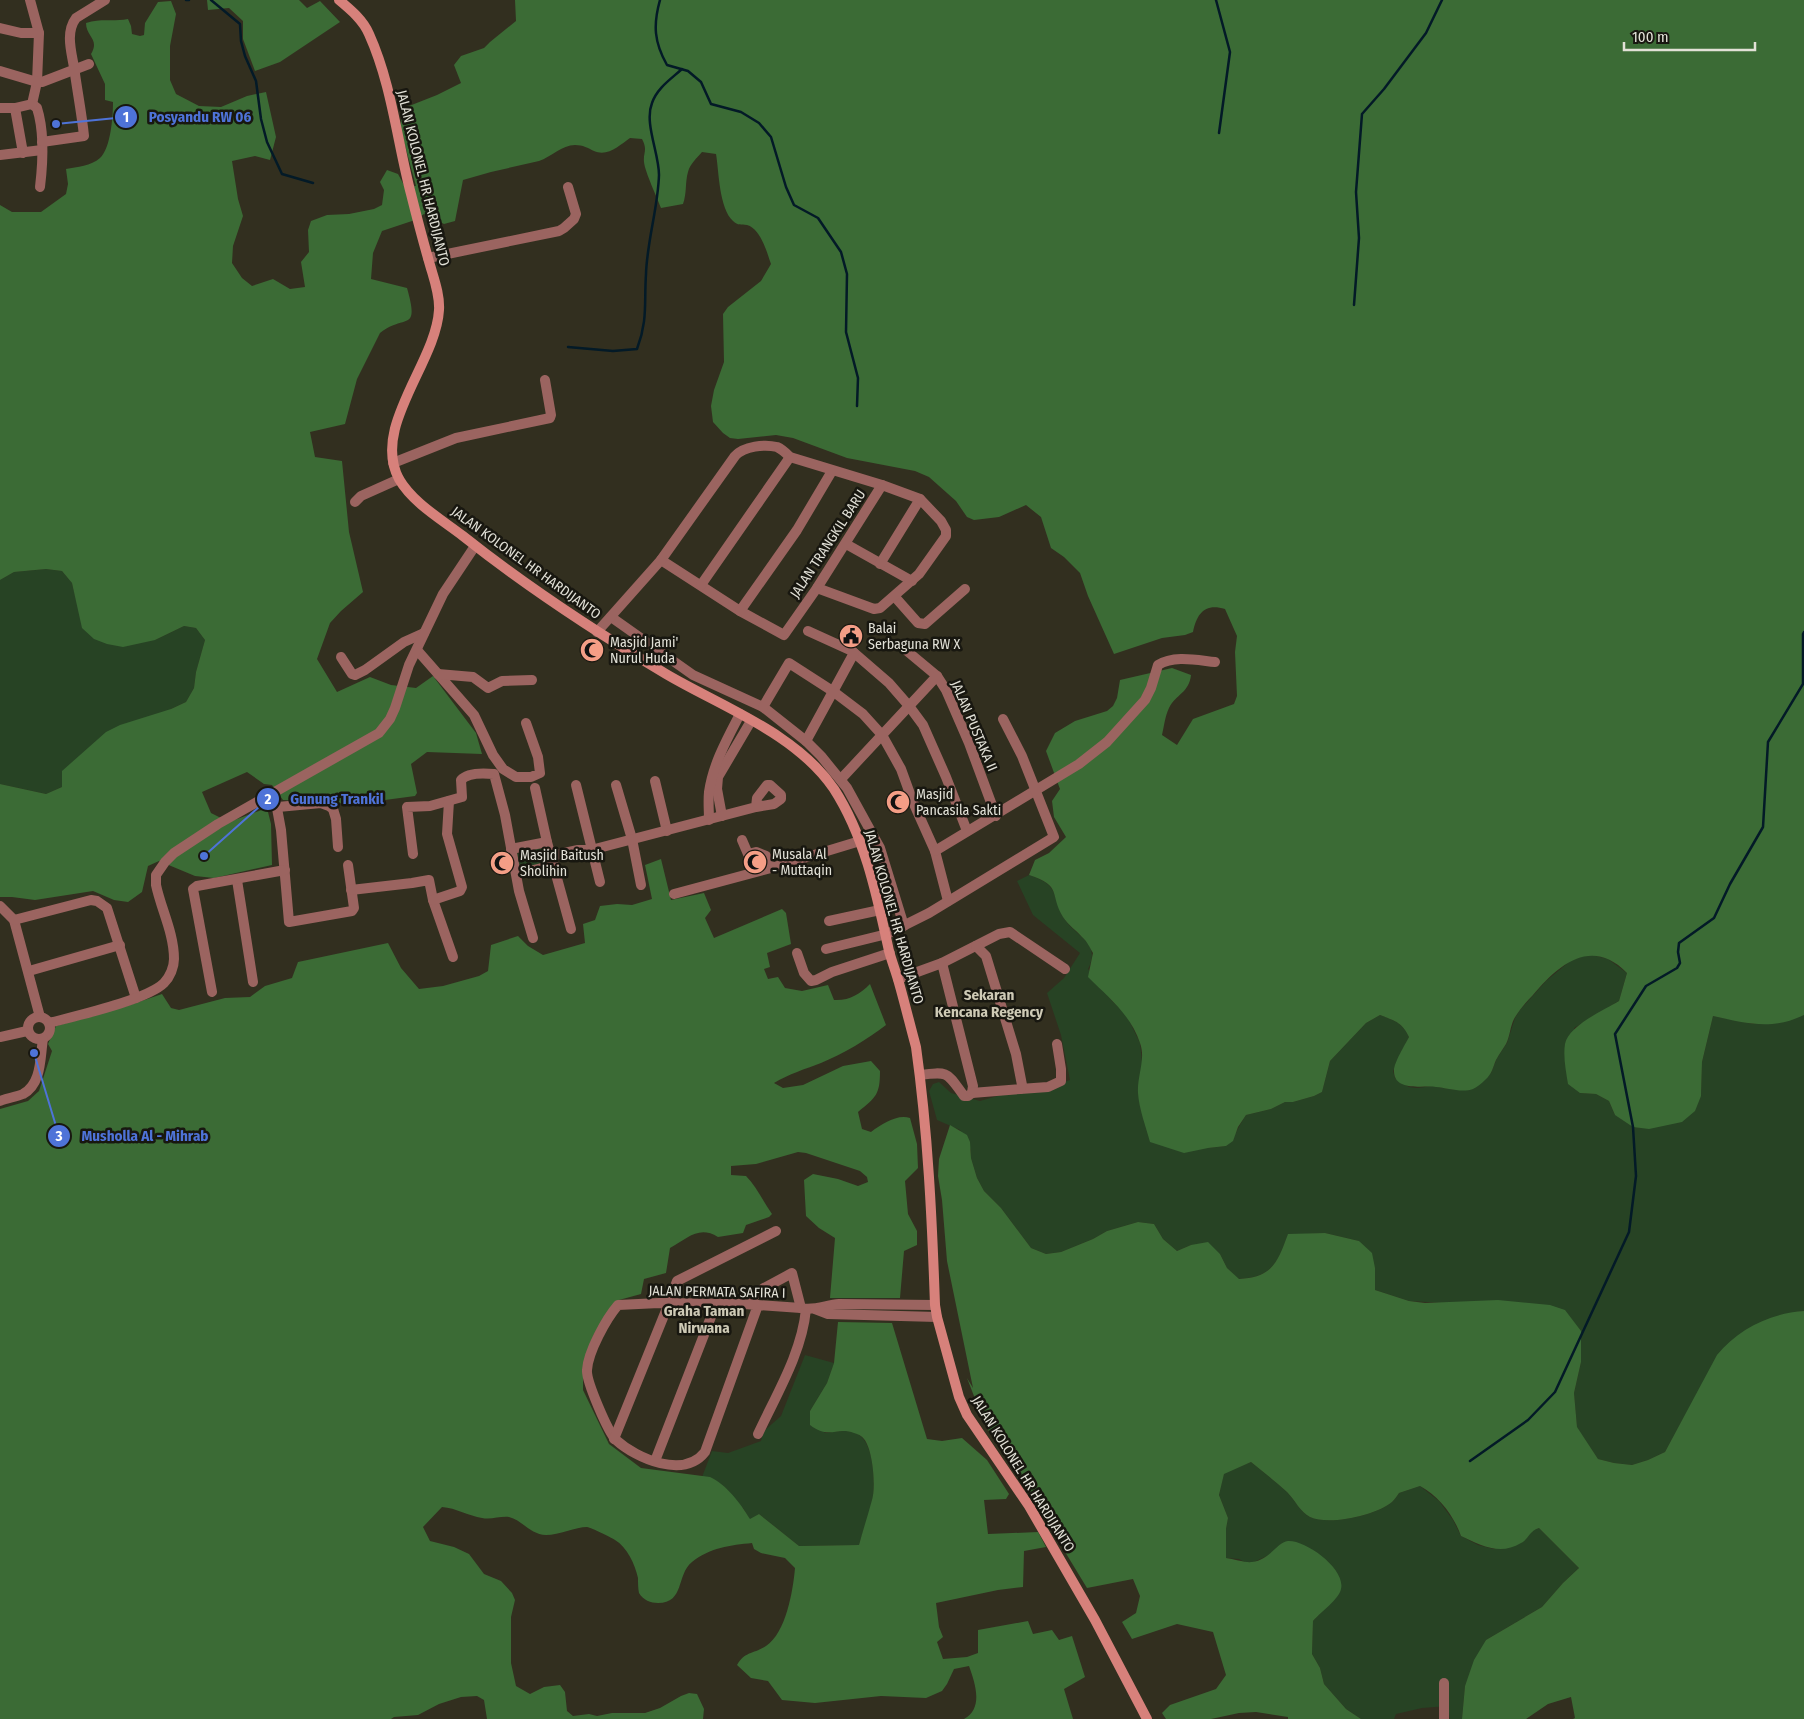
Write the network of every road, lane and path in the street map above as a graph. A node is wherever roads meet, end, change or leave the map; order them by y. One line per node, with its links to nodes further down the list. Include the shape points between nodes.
1 (30, 0): 5 (street)
2 (105, 0): 7 (street, via 72,22 70,53)
3 (339, 0): 18 (main road, JALAN KOLONEL HR HARDIJANTO, via 362,20 381,65)
4 (0, 28): 5 (street)
5 (39, 33): 9 (street)
6 (88, 64): 7 (street)
7 (74, 69): 9 (street, via 46,82); 13 (street, via 84,136)
8 (0, 71): 9 (street)
9 (37, 82): 10 (street)
10 (32, 104): 12 (street); 13 (street, via 38,112)
11 (0, 108): 12 (street)
12 (15, 108): 14 (street)
13 (42, 146): 14 (street); 16 (street)
14 (23, 153): 15 (street)
15 (0, 156)
16 (40, 187)
17 (568, 187): 18 (street, via 576,214 564,228)
18 (428, 258): 21 (main road, JALAN KOLONEL HR HARDIJANTO, via 439,301 436,334 397,422)
19 (545, 380): 21 (street, via 550,418 456,438)
20 (790, 458): 22 (street, JALAN TRANGKIL BARU); 29 (street, JALAN TRANGKIL BARU, via 779,448 756,446 738,453); 32 (street)
21 (392, 463): 23 (main road, JALAN KOLONEL HR HARDIJANTO)
22 (832, 471): 24 (street, JALAN TRANGKIL BARU); 36 (street)
23 (400, 479): 26 (street, via 361,496); 28 (main road, JALAN KOLONEL HR HARDIJANTO, via 412,496)
24 (882, 485): 25 (street); 27 (street, JALAN TRANGKIL BARU)
25 (920, 499): 30 (street); 31 (street, via 941,521 947,533)
26 (355, 502)
27 (846, 544): 30 (street); 33 (street, JALAN TRANGKIL BARU)
28 (476, 546): 39 (main road, JALAN KOLONEL HR HARDIJANTO); 40 (street, via 443,594)
29 (661, 560): 32 (street, JALAN TRANGKIL BARU); 37 (street, JALAN TRANGKIL BARU)
30 (880, 564): 31 (street)
31 (912, 581): 35 (street)
32 (701, 585): 36 (street, JALAN TRANGKIL BARU)
33 (817, 588): 35 (street, via 874,609); 36 (street, JALAN TRANGKIL BARU, via 784,635)
34 (965, 589): 35 (street, via 924,624 918,623)
35 (895, 597)
36 (740, 612)
37 (610, 617): 39 (street, JALAN TRANGKIL BARU); 51 (street, via 693,676)
38 (808, 631): 43 (street)
39 (597, 632): 52 (main road, JALAN KOLONEL HR HARDIJANTO)
40 (424, 633): 41 (street); 44 (street, via 404,642 355,675)
41 (417, 650): 46 (street); 65 (street, via 390,719 379,733)
42 (908, 650): 47 (street, JALAN PUSTAKA II)
43 (854, 653): 49 (street); 50 (street)
44 (342, 657)
45 (1215, 662): 64 (street, via 1183,659 1158,665 1145,700 1107,742)
46 (438, 674): 48 (street, via 473,677 488,688 502,681); 55 (street, via 474,715 503,769 516,777 540,773)
47 (937, 676): 50 (street); 71 (street, JALAN PUSTAKA II, via 958,716)
48 (532, 680)
49 (834, 692): 51 (street, via 789,663); 56 (street, via 863,714); 57 (street)
50 (910, 706): 56 (street); 74 (street, via 923,725)
51 (763, 707): 57 (street)
52 (740, 714): 54 (main road, JALAN KOLONEL HR HARDIJANTO); 66 (street, via 720,752)
53 (1003, 719): 64 (street)
54 (751, 720): 58 (main road, JALAN KOLONEL HR HARDIJANTO); 66 (street, via 718,777)
55 (526, 723)
56 (882, 735): 59 (street); 83 (street, via 901,769)
57 (806, 741): 58 (street)
58 (818, 760): 59 (street); 77 (main road, JALAN KOLONEL HR HARDIJANTO)
59 (841, 779): 80 (street)
60 (654, 782): 73 (street)
61 (576, 785): 82 (street)
62 (616, 785): 75 (street)
63 (535, 788): 78 (street)
64 (1036, 791): 71 (street); 97 (street, via 1054,837)
65 (274, 792): 68 (street); 118 (street, via 174,853 156,875 174,960 163,984)
66 (713, 792): 70 (street); 72 (street)
67 (449, 801): 81 (street, via 462,797 463,776 494,774); 84 (street, via 408,807); 96 (street, via 447,834 462,887 460,891)
68 (278, 807): 79 (street, via 321,803 329,806 336,819); 89 (street)
69 (756, 807): 70 (street)
70 (722, 816): 72 (street)
71 (996, 816): 74 (street)
72 (709, 820): 73 (street)
73 (667, 831): 75 (street)
74 (967, 831): 83 (street)
75 (632, 839): 82 (street); 93 (street)
76 (742, 840): 88 (street, via 748,854 756,852 766,856)
77 (860, 841): 85 (main road, JALAN KOLONEL HR HARDIJANTO); 88 (street)
78 (547, 842): 81 (street); 86 (street)
79 (338, 847)
80 (880, 848): 85 (street); 102 (street)
81 (512, 849): 90 (street)
82 (591, 850): 86 (street, via 578,850); 92 (street)
83 (935, 851): 97 (street)
84 (413, 854)
85 (864, 854): 99 (main road, JALAN KOLONEL HR HARDIJANTO)
86 (552, 860): 90 (street); 103 (street)
87 (348, 864): 94 (street)
88 (771, 868): 95 (street)
89 (285, 870): 91 (street); 94 (street, via 289,922 352,911)
90 (517, 874): 105 (street)
91 (237, 880): 116 (street); 117 (street, via 193,888)
92 (600, 882)
93 (641, 884)
94 (352, 890): 96 (street, via 429,880)
95 (674, 894)
96 (433, 900): 111 (street)
97 (948, 901): 102 (street)
98 (0, 906): 100 (street)
99 (880, 910): 101 (street); 104 (main road, JALAN KOLONEL HR HARDIJANTO)
100 (14, 920): 106 (street, via 97,901 107,908); 114 (street)
101 (829, 921)
102 (904, 926): 104 (street)
103 (571, 929)
104 (886, 934): 108 (street); 110 (main road, JALAN KOLONEL HR HARDIJANTO)
105 (532, 938)
106 (120, 945): 114 (street); 118 (street)
107 (976, 946): 112 (street); 113 (street, via 1010,932); 125 (street, via 986,956 1016,1054)
108 (826, 949)
109 (797, 953): 110 (street, via 804,973 811,981)
110 (890, 953): 115 (main road, JALAN KOLONEL HR HARDIJANTO)
111 (453, 957)
112 (942, 963): 115 (street); 126 (street, via 973,1086)
113 (1065, 969)
114 (29, 971): 119 (street)
115 (898, 978): 124 (main road, JALAN KOLONEL HR HARDIJANTO)
116 (253, 982)
117 (212, 992)
118 (136, 998): 119 (street)
119 (45, 1020): 120 (street, via 33,1018); 122 (street, via 50,1029)
120 (27, 1032): 121 (street); 122 (street, via 36,1040)
121 (0, 1037)
122 (42, 1039): 127 (street, via 35,1083 22,1094)
123 (1056, 1044): 125 (street, via 1062,1081 1048,1086)
124 (920, 1075): 126 (street, via 943,1072 964,1096); 133 (main road, JALAN KOLONEL HR HARDIJANTO, via 932,1219)
125 (1020, 1088): 126 (street)
126 (972, 1093)
127 (0, 1100)
128 (776, 1231): 129 (street, via 678,1279)
129 (669, 1303): 130 (street, JALAN PERMATA SAFIRA I); 138 (street); 138 (street, JALAN PERMATA SAFIRA I, via 618,1305 602,1329 589,1360 588,1382)
130 (716, 1304): 131 (street, JALAN PERMATA SAFIRA I); 139 (street)
131 (744, 1304): 132 (street, JALAN PERMATA SAFIRA I); 134 (street, via 764,1288 792,1273)
132 (758, 1305): 134 (street, JALAN PERMATA SAFIRA I); 139 (street, via 705,1452 684,1465)
133 (935, 1305): 135 (street, JALAN PERMATA SAFIRA I); 136 (main road, JALAN KOLONEL HR HARDIJANTO)
134 (808, 1308): 135 (street, JALAN PERMATA SAFIRA I, via 828,1314); 137 (street, via 790,1366)
135 (859, 1310): 136 (street, JALAN PERMATA SAFIRA I)
136 (937, 1317): 141 (main road, JALAN KOLONEL HR HARDIJANTO, via 967,1415 1029,1506)
137 (758, 1434)
138 (614, 1438): 139 (street)
139 (654, 1461)
140 (1444, 1683): 142 (street)
141 (1147, 1719)
142 (1444, 1719)

